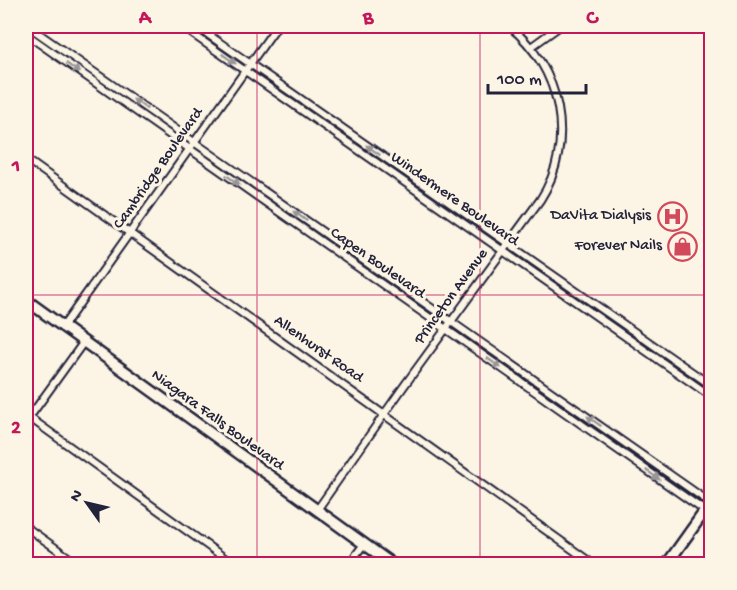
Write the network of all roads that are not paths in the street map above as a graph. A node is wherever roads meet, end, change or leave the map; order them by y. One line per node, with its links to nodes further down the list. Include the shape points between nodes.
1 (28, 26): 11 (street, Capen Boulevard, one-way to 1)
2 (181, 26): 10 (street, Windermere Boulevard, one-way to 10)
3 (196, 26): 9 (street, Windermere Boulevard)
4 (277, 26): 9 (street, Cambridge Boulevard)
5 (509, 26): 8 (street, Princeton Avenue)
6 (560, 26): 8 (street)
7 (26, 34): 12 (street, Capen Boulevard, one-way to 12)
8 (531, 47): 15 (street, Princeton Avenue, via 553,87 560,112 561,139 546,191)
9 (250, 64): 10 (street, Cambridge Boulevard); 15 (street, Windermere Boulevard, one-way to 9)
10 (245, 71): 11 (street, Cambridge Boulevard); 16 (street, Windermere Boulevard)
11 (194, 142): 12 (street, Cambridge Boulevard); 18 (street, Capen Boulevard, one-way to 11)
12 (189, 149): 14 (street, Cambridge Boulevard); 20 (street, Capen Boulevard, one-way to 20)
13 (26, 159): 14 (street, Allenhurst Road)
14 (129, 233): 19 (street, Cambridge Boulevard); 24 (street, Allenhurst Road)
15 (508, 243): 16 (street, Princeton Avenue); 22 (street, Windermere Boulevard)
16 (502, 251): 18 (street, Princeton Avenue); 23 (street, Windermere Boulevard)
17 (26, 300): 19 (main road, Niagara Falls Boulevard)
18 (451, 321): 20 (street, Princeton Avenue); 26 (street, Capen Boulevard, one-way to 18)
19 (62, 328): 21 (main road, Niagara Falls Boulevard)
20 (446, 329): 24 (street, Princeton Avenue); 26 (street, Capen Boulevard, one-way to 26)
21 (83, 343): 25 (street); 27 (main road, Niagara Falls Boulevard)
22 (711, 386)
23 (711, 397)
24 (384, 414): 27 (street, Princeton Avenue); 34 (street, Allenhurst Road)
25 (27, 418): 31 (street)
26 (710, 507): 35 (main road)
27 (317, 510): 29 (main road, Niagara Falls Boulevard)
28 (26, 527): 30 (street)
29 (363, 544): 32 (street); 33 (main road, Niagara Falls Boulevard)
30 (78, 564)
31 (233, 564)
32 (349, 564)
33 (392, 564)
34 (593, 564)
35 (667, 564)

